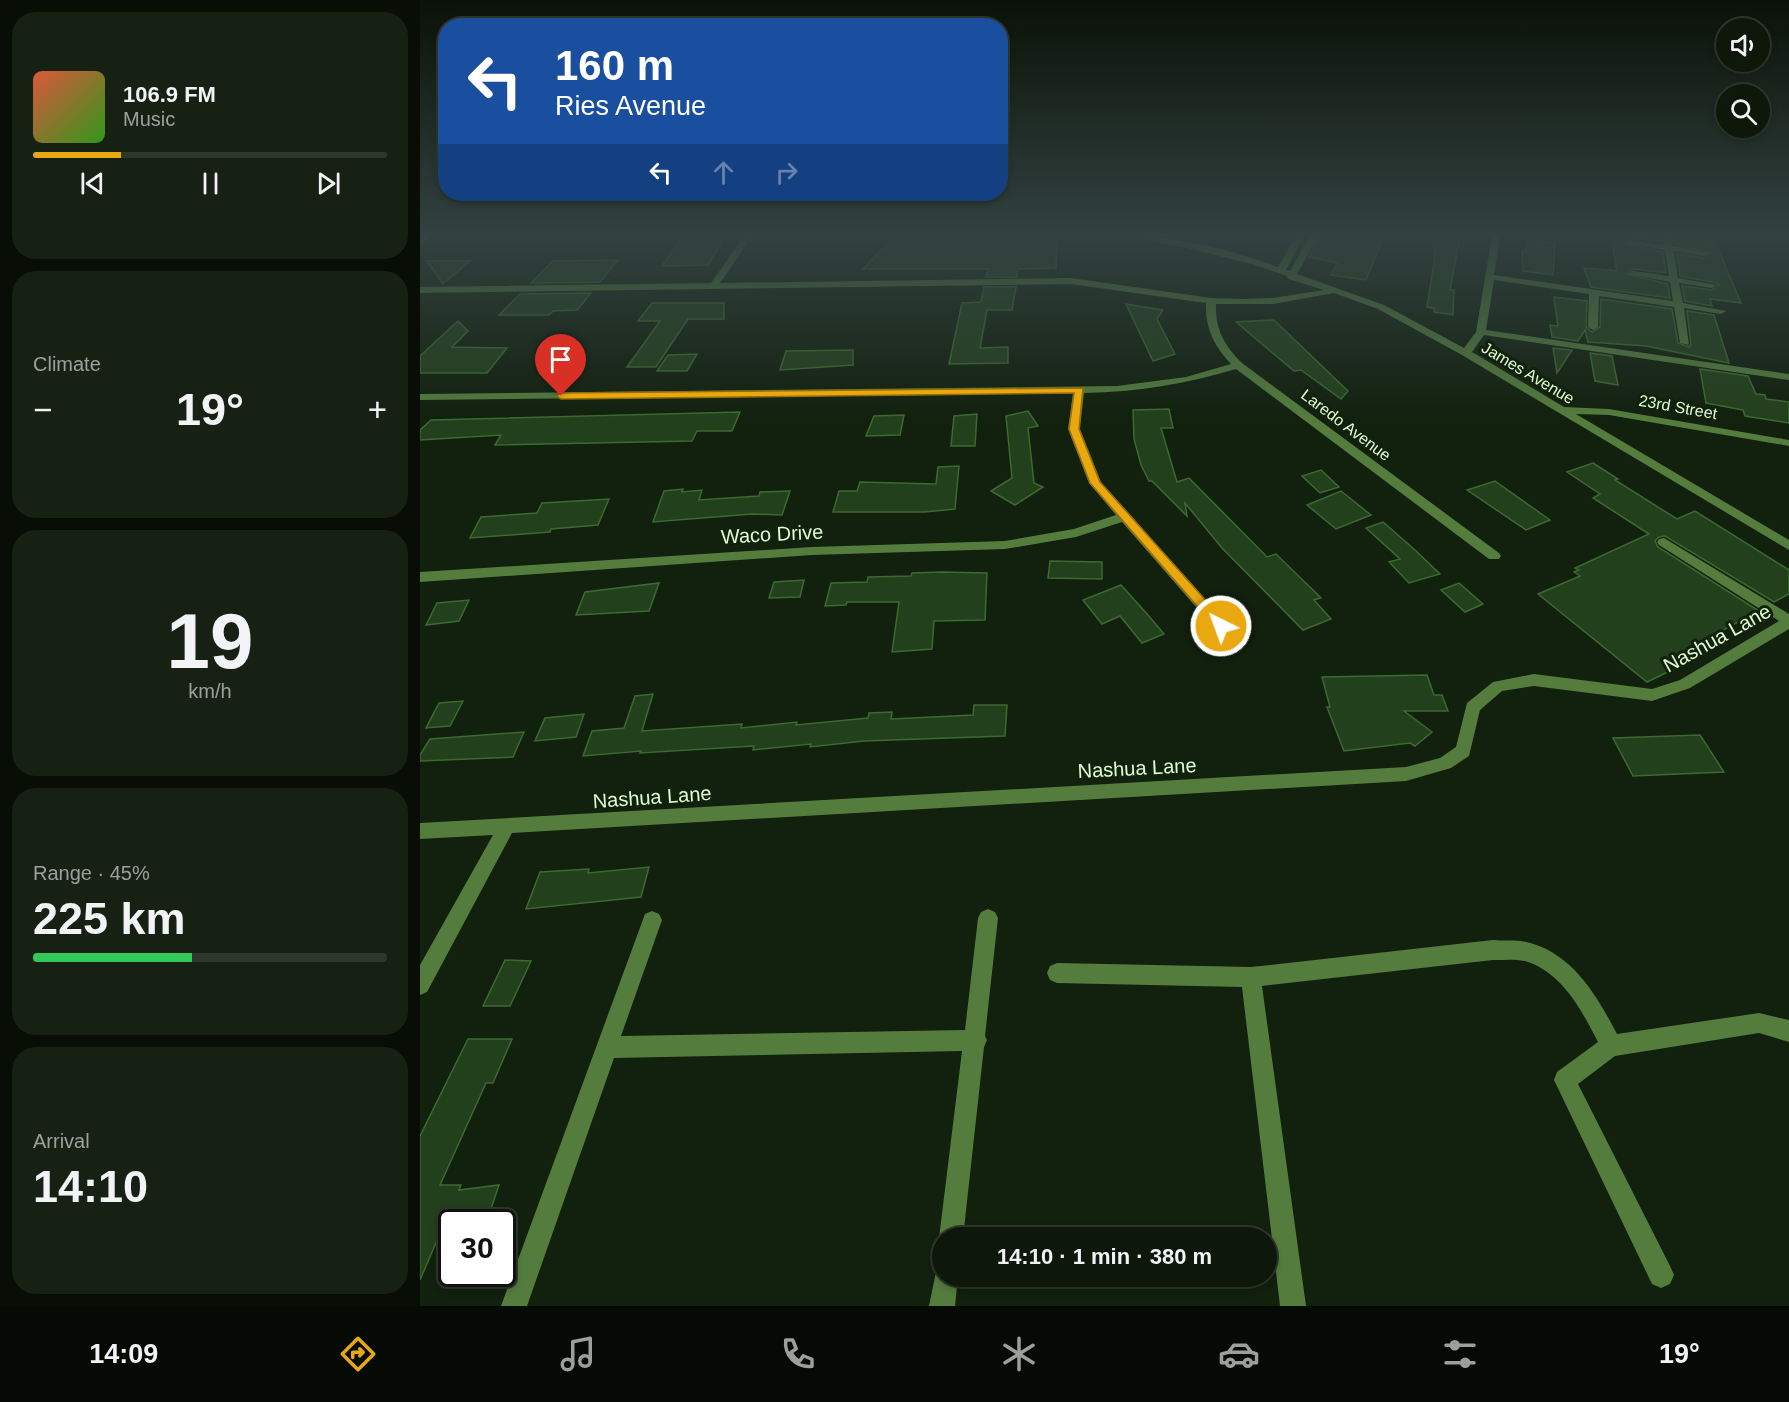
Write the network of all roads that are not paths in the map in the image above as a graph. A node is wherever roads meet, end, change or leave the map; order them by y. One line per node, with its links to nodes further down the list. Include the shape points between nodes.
1 (1183, 297): 8 (street)
2 (1297, 297): 8 (street)
3 (1355, 297): 14 (street, James Avenue)
4 (1487, 297): 12 (street)
5 (1594, 297): 11 (street)
6 (1629, 297): 9 (street)
7 (1677, 297): 9 (street)
8 (1211, 301): 15 (street, Laredo Avenue, via 1210,322 1223,350)
9 (1678, 304): 10 (street); 13 (street)
10 (1721, 311)
11 (1593, 327)
12 (1481, 332): 14 (street); 16 (street)
13 (1685, 343)
14 (1466, 353): 19 (street, James Avenue)
15 (1238, 365): 17 (street, via 1187,380); 24 (street, Laredo Avenue)
16 (1789, 377)
17 (1079, 390): 18 (street); 21 (street, via 1074,429 1095,483)
18 (420, 397)
19 (1561, 410): 20 (street, 23rd Street, via 1609,412); 23 (street, James Avenue)
20 (1789, 443)
21 (1123, 517): 25 (street, Waco Drive, via 1076,532 1005,545 812,551); 27 (street)
22 (1664, 542): 26 (street)
23 (1789, 546)
24 (1494, 556)
25 (420, 577)
26 (1789, 622): 28 (street, Nashua Lane, via 1685,684 1652,695 1534,680 1498,686 1473,707 1463,751 1445,763 1406,774)
27 (1221, 626)
28 (506, 828): 29 (street, Nashua Lane); 34 (street)
29 (420, 831)
30 (988, 918): 36 (street)
31 (652, 920): 38 (street)
32 (1057, 973): 33 (street)
33 (1251, 977): 37 (street, via 1493,950 1526,952 1558,968 1587,998); 44 (street)
34 (420, 985)
35 (1789, 1031): 37 (street, via 1759,1023)
36 (975, 1040): 38 (street); 39 (street)
37 (1611, 1046): 40 (street, via 1565,1080)
38 (606, 1047): 42 (street)
39 (952, 1227)
40 (1661, 1275)
41 (945, 1287): 43 (street)
42 (514, 1306)
43 (942, 1306)
44 (1293, 1306)

